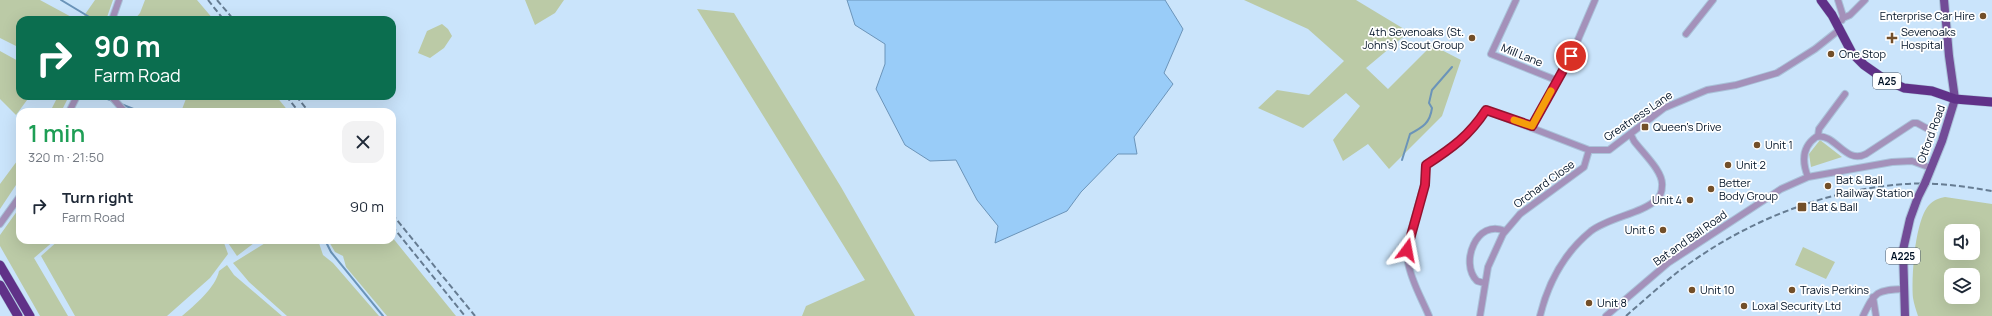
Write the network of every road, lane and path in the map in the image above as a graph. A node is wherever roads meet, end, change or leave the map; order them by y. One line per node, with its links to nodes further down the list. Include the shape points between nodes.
1 (119, 0): 9 (street)
2 (1516, 0): 13 (street, Mill Lane, via 1491,54)
3 (1595, 0): 13 (street, via 1578,42)
4 (1713, 0): 12 (street)
5 (1821, 0): 11 (highway, A25)
6 (1838, 0): 10 (street)
7 (1865, 0): 10 (street, Greatness Lane, via 1850,15)
8 (1944, 0): 15 (main road, A225)
9 (113, 16)
10 (1843, 18): 11 (street, Greatness Lane)
11 (1837, 27): 15 (highway, A25, via 1854,55 1884,79 1904,88 1932,91); 21 (street, Greatness Lane, via 1815,49 1778,73 1707,90 1683,99 1664,108)
12 (1686, 34)
13 (1556, 80): 19 (street)
14 (1845, 94): 22 (street, via 1820,129)
15 (1955, 99): 17 (highway, A25); 24 (main road, Otford Road / A225)
16 (114, 100): 18 (street)
17 (1992, 102)
18 (122, 108)
19 (1532, 126): 23 (street, Greatness Lane); 36 (street, Greatness Lane, via 1486,110 1469,134 1426,165 1425,185 1409,242 1408,260 1412,277)
20 (1928, 129): 22 (street, via 1914,123 1866,154 1857,157)
21 (1631, 135): 23 (street, Greatness Lane, via 1609,150); 38 (street, via 1660,174 1663,185 1661,194 1657,200 1592,230 1579,241 1566,256 1550,283)
22 (1818, 136): 25 (street, via 1810,142 1804,152)
23 (1589, 150): 28 (street, Orchard Close, via 1584,167 1520,214)
24 (1931, 168): 25 (street, Bat and Ball Road, via 1912,161 1892,162); 32 (main road, Otford Road / A225, bridge, via 1910,219 1903,250)
25 (1808, 177): 39 (street, Bat and Ball Road, via 1769,195 1668,263)
26 (16, 202): 27 (street)
27 (0, 224)
28 (1505, 231): 30 (street, Orchard Close, via 1490,260); 30 (street, via 1494,228 1487,230 1473,246 1469,257 1471,273 1477,282)
29 (0, 265): 35 (highway)
30 (1484, 283): 37 (street, Orchard Close)
31 (0, 285): 34 (highway)
32 (1904, 289): 33 (street, via 1883,290); 42 (main road, Otford Road / A225)
33 (1873, 297): 40 (street); 41 (street)
34 (18, 316)
35 (30, 316)
36 (1429, 316)
37 (1480, 316)
38 (1540, 316)
39 (1606, 316)
40 (1863, 316)
41 (1876, 316)
42 (1905, 316)

